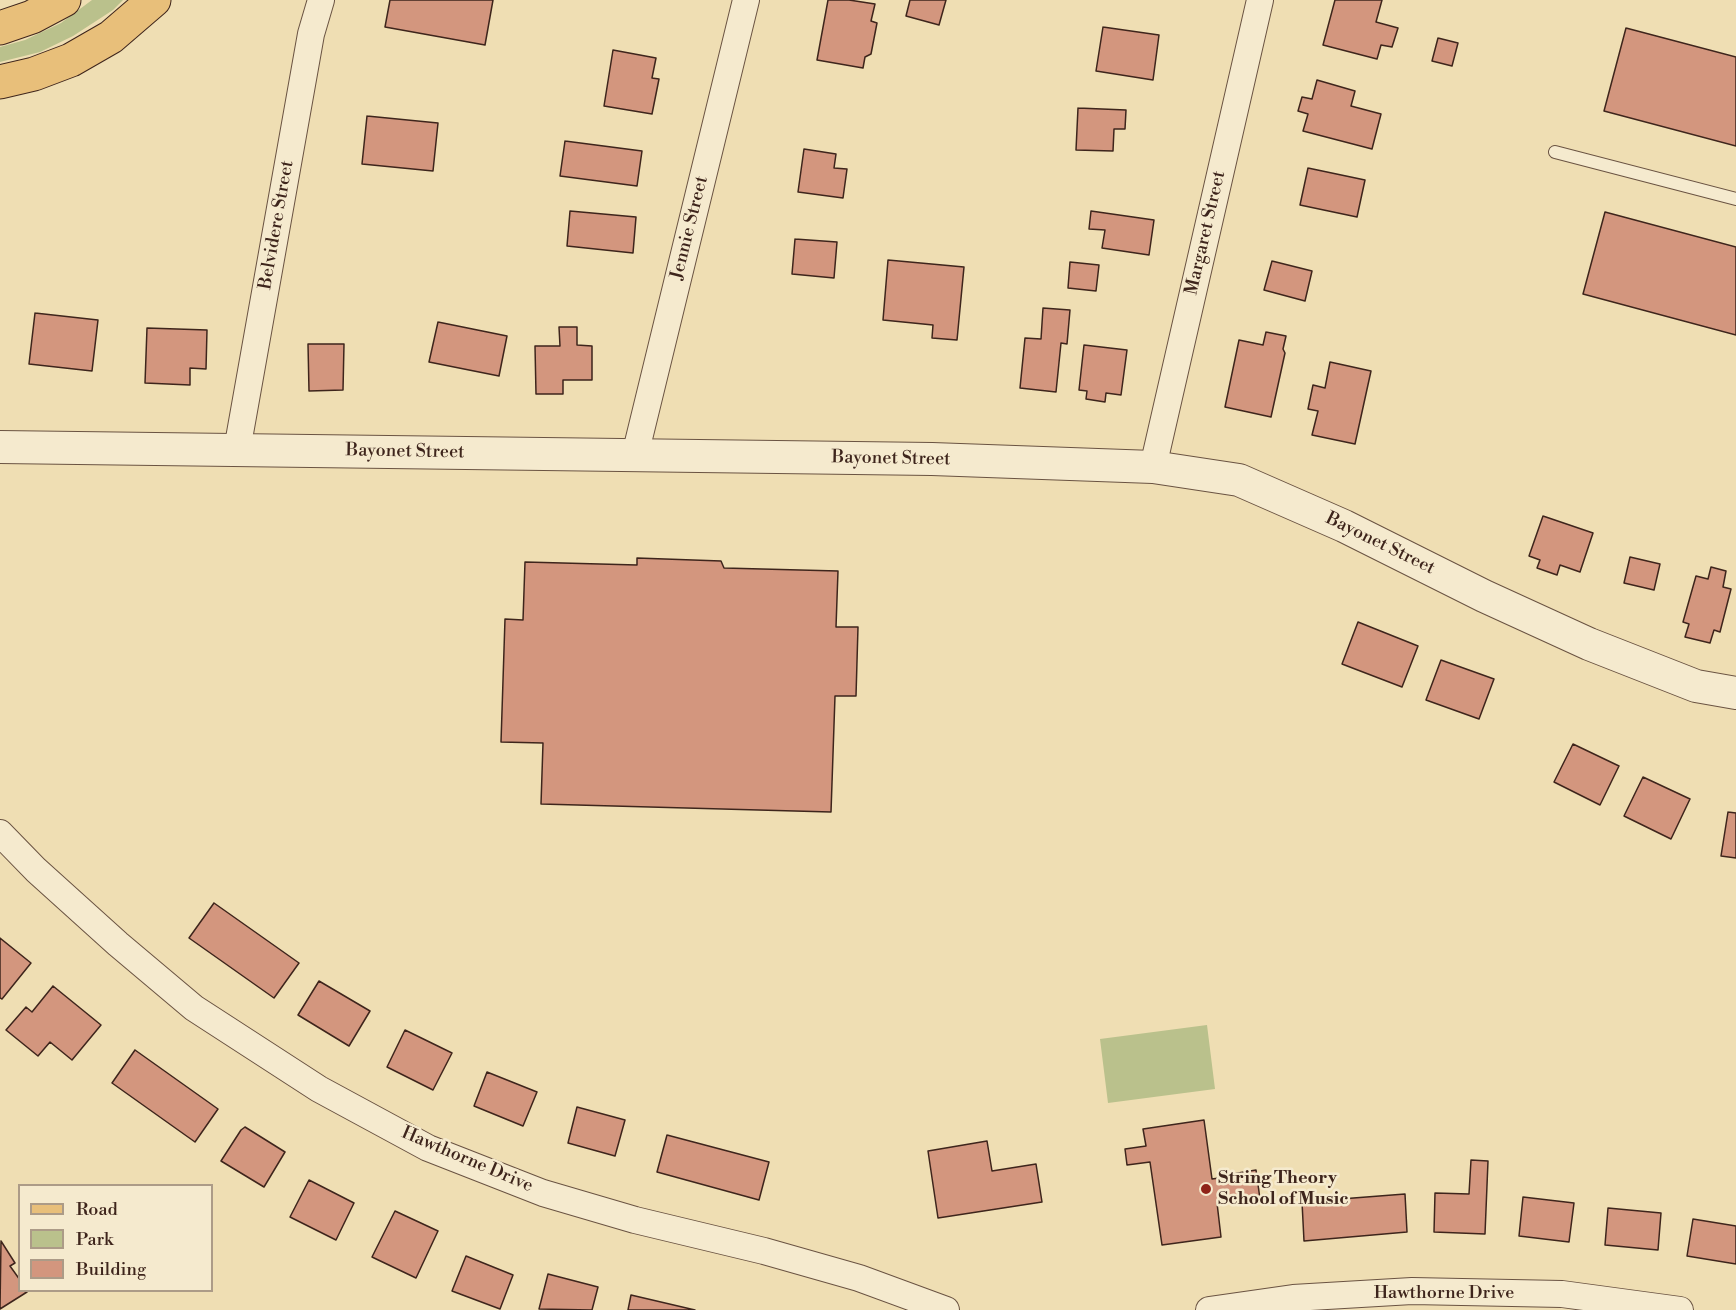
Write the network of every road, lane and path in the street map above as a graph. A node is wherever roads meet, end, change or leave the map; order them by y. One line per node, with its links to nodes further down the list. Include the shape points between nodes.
1 (64, 0): 6 (main road)
2 (154, 0): 7 (main road, via 111,37 71,60 34,75)
3 (321, 0): 11 (street, Belvidere Street, via 311,34)
4 (746, 0): 12 (street, Jennie Street)
5 (1260, 0): 13 (street, Margaret Street)
6 (0, 28)
7 (0, 82)
8 (1555, 152): 9 (lane)
9 (1736, 199)
10 (0, 447): 11 (street, Bayonet Street)
11 (237, 450): 12 (street, Bayonet Street)
12 (635, 455): 13 (street, Bayonet Street)
13 (1153, 467): 14 (street, Bayonet Street, via 1239,480 1589,644 1696,686)
14 (1736, 693)
15 (0, 833): 16 (street, Hawthorne Drive, via 118,945 194,1008 320,1089 428,1148 543,1193 859,1278)
16 (946, 1310)
17 (1209, 1310): 18 (street, Hawthorne Drive, via 1293,1298 1412,1291 1562,1294)
18 (1680, 1310)

